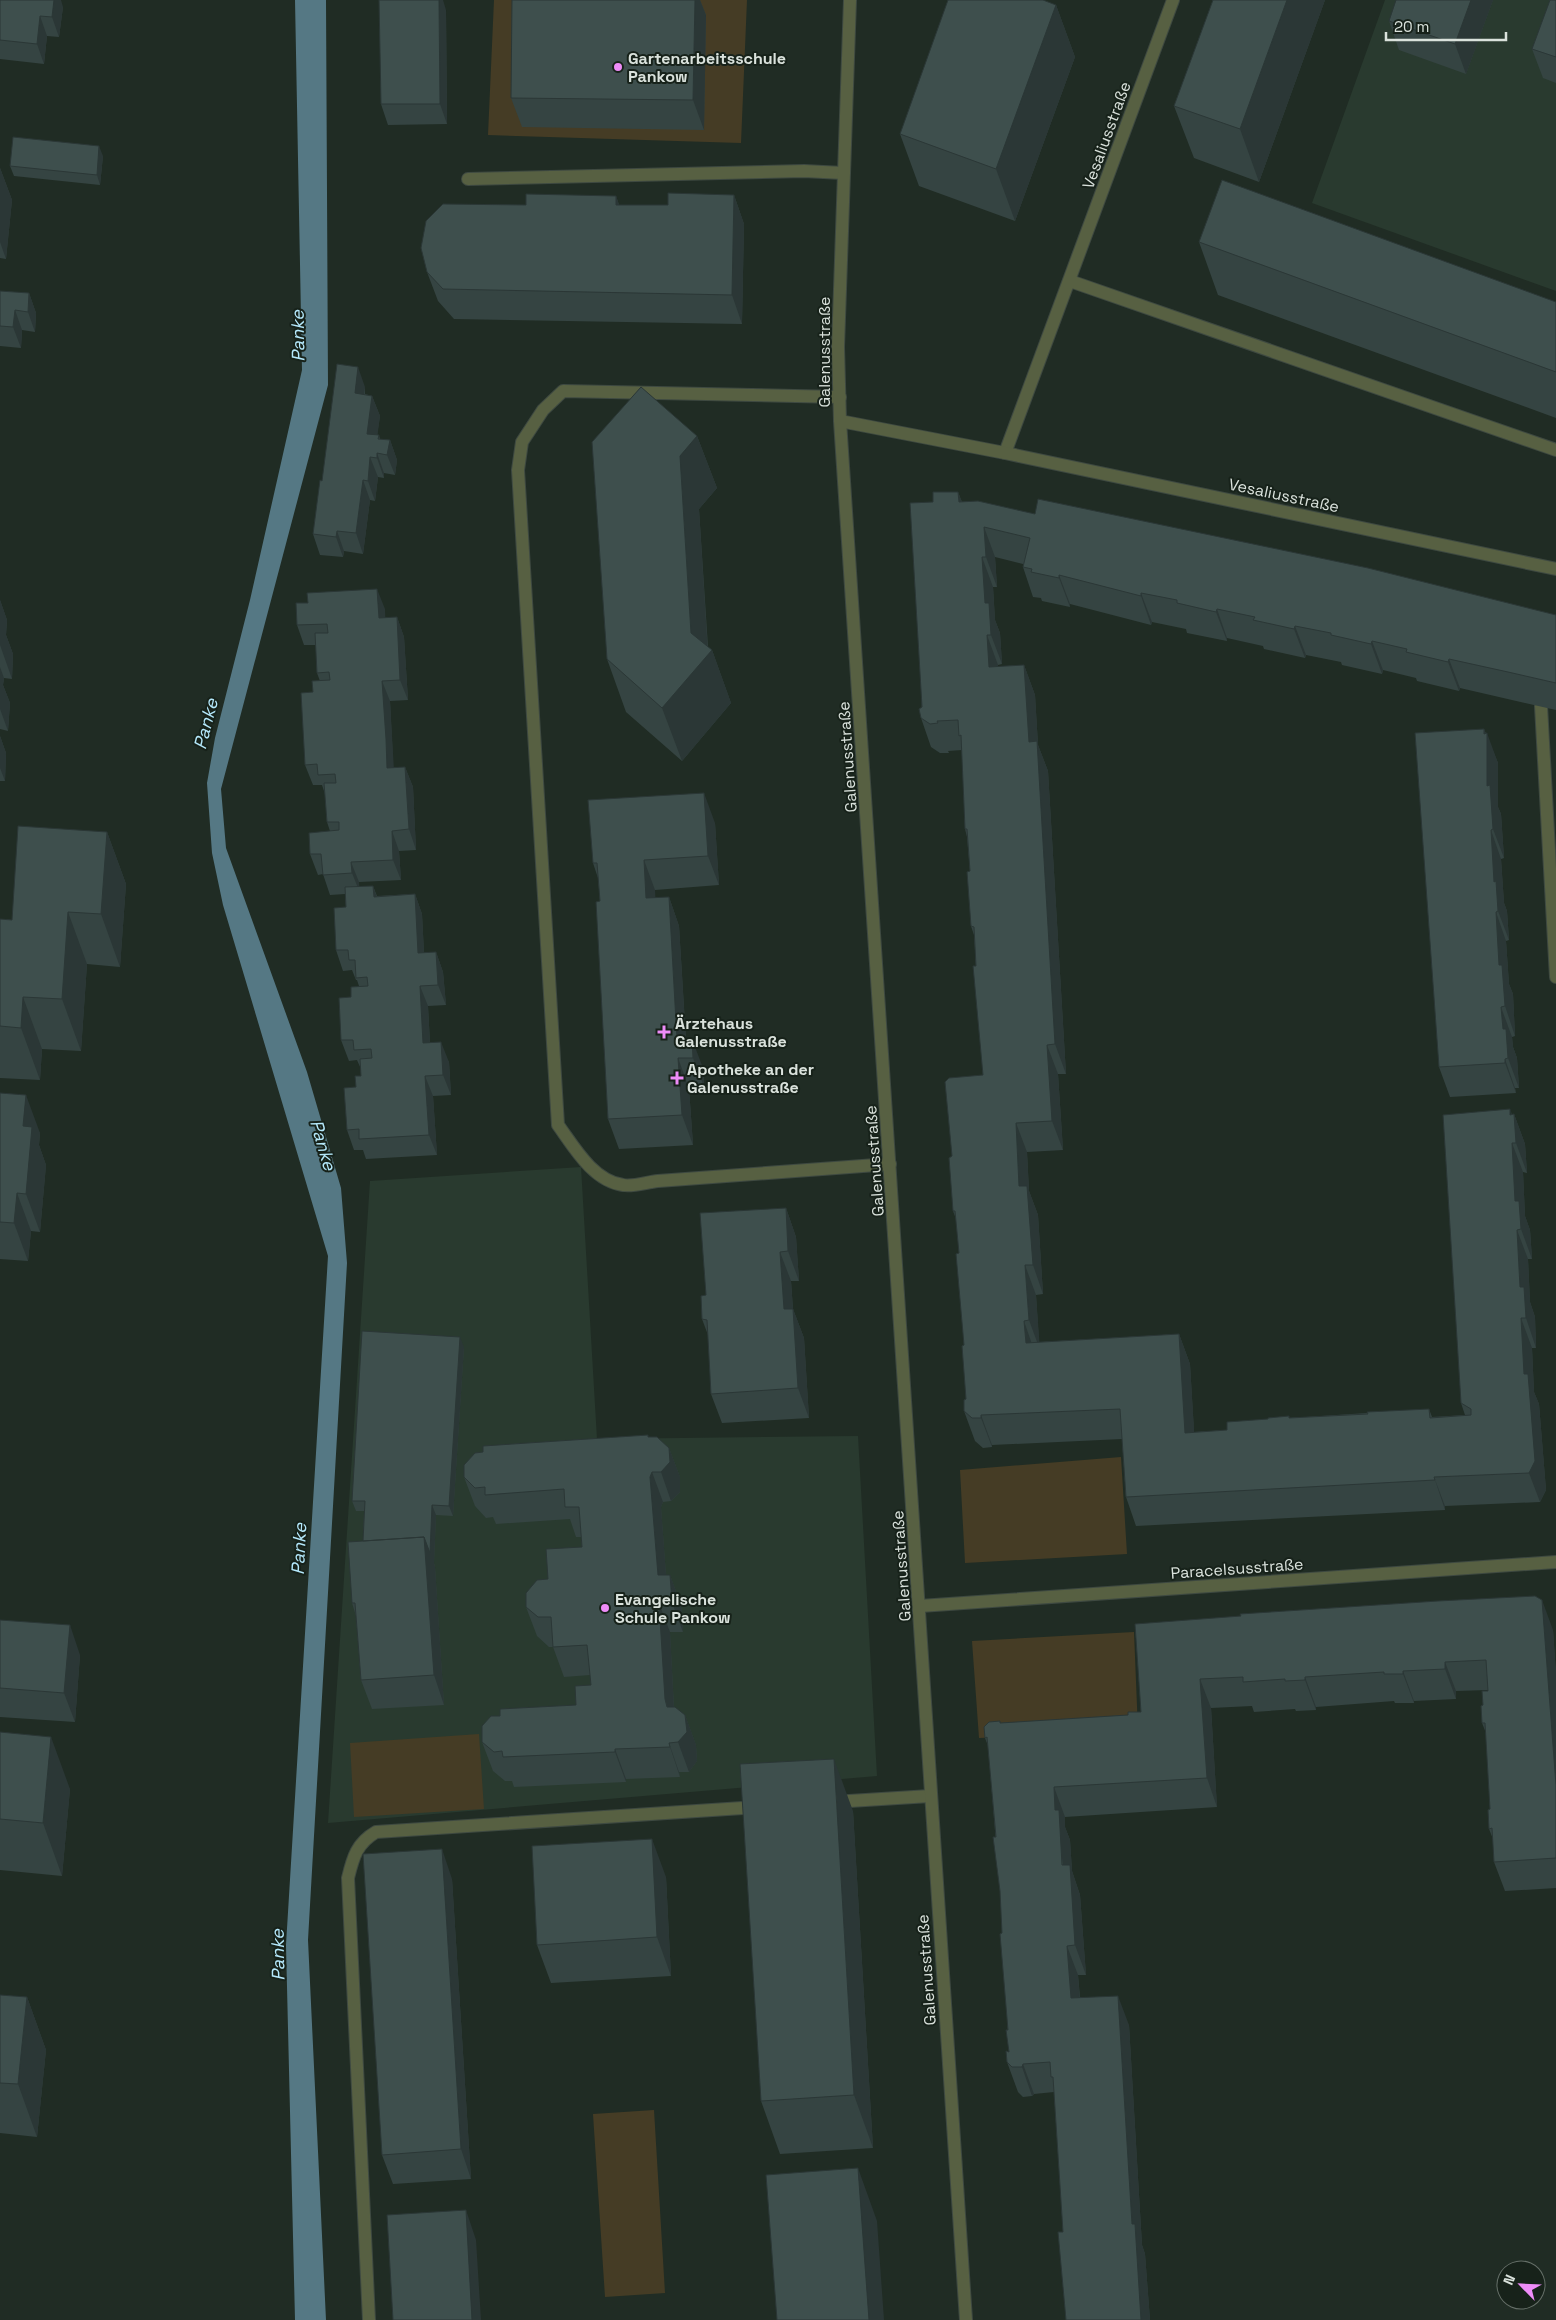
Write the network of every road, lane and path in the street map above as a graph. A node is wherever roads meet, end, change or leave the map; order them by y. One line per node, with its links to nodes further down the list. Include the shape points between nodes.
1 (850, 0): 3 (street, Galenusstraße)
2 (1172, 0): 5 (street, Vesaliusstraße)
3 (843, 173): 4 (street, via 804,171); 6 (street, Galenusstraße, via 838,347)
4 (468, 179)
5 (1070, 281): 8 (street); 9 (street, Vesaliusstraße)
6 (840, 397): 7 (street, Galenusstraße); 13 (street, via 563,391 543,410 522,442 518,470 558,1125 583,1160 607,1180 624,1185)
7 (840, 421): 9 (street, Vesaliusstraße); 13 (street, Galenusstraße)
8 (1556, 450)
9 (1006, 453): 10 (street, Vesaliusstraße)
10 (1556, 569)
11 (1541, 706): 12 (street)
12 (1556, 977)
13 (890, 1164): 15 (street, Galenusstraße)
14 (1556, 1562): 15 (street, Paracelsusstraße)
15 (920, 1606): 16 (street, Galenusstraße)
16 (930, 1796): 17 (street); 20 (street, Galenusstraße)
17 (818, 1803)
18 (770, 1806): 19 (street, via 376,1832 364,1839 354,1854 348,1878)
19 (369, 2320)
20 (966, 2320)

